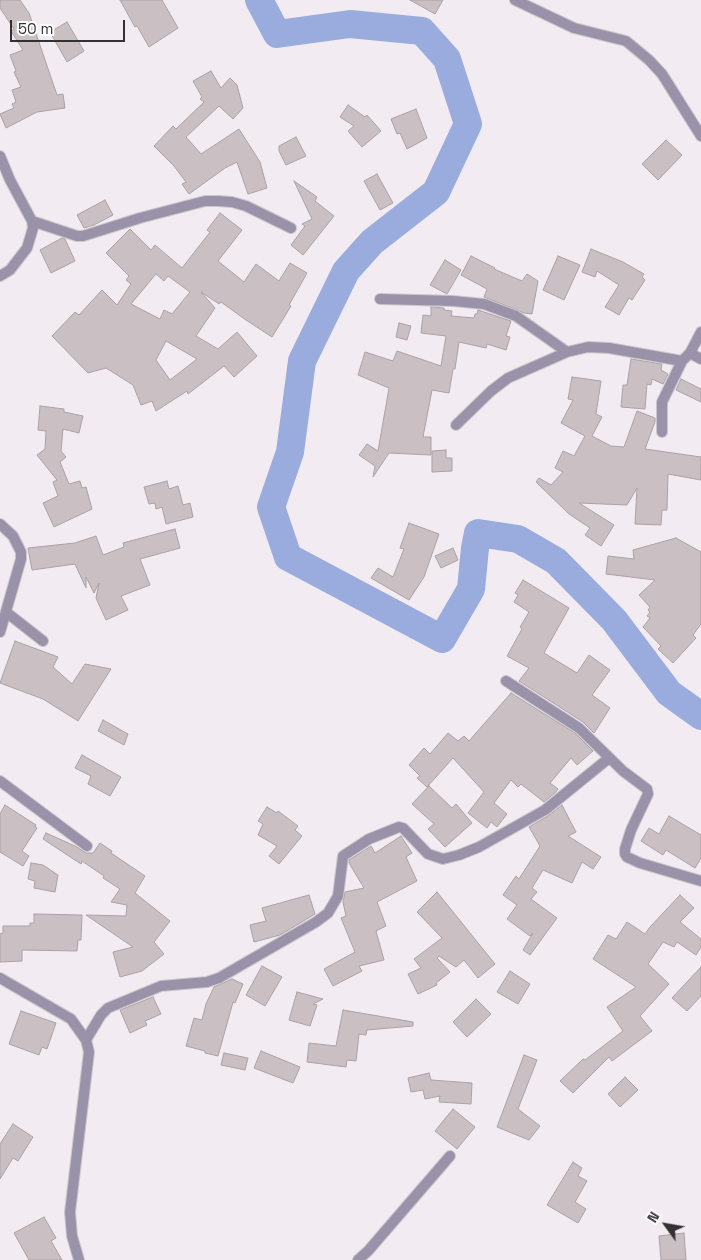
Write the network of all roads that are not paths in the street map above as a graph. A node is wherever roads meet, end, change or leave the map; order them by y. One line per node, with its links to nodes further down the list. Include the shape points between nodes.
1 (515, 0): 2 (street, via 574,28 626,41 662,74)
2 (701, 136)
3 (0, 156): 4 (street)
4 (32, 221): 5 (street, via 83,236 205,201 218,201 246,206); 6 (street, via 27,248 10,270)
5 (291, 228)
6 (0, 276)
7 (380, 299): 9 (street, via 484,304 516,316)
8 (701, 332): 10 (street)
9 (567, 352): 12 (street, via 588,347 609,348); 13 (street, via 508,378 491,390)
10 (690, 353): 11 (street); 12 (street)
11 (701, 359)
12 (682, 361): 14 (street, via 662,402)
13 (456, 426)
14 (662, 432)
15 (0, 524): 16 (street, via 13,536 21,552)
16 (6, 612): 17 (street); 18 (street)
17 (0, 632)
18 (44, 641)
19 (506, 681): 20 (street, via 579,728)
20 (609, 758): 23 (street, via 648,791 631,830 625,854 640,862); 25 (street, via 545,810 460,855 443,859 428,854 401,827 396,826 369,839 343,856 338,896 328,913 316,922 219,978 161,986 108,1008)
21 (0, 781): 22 (street)
22 (87, 846)
23 (701, 881)
24 (0, 978): 25 (street, via 71,1019)
25 (86, 1040): 27 (street, via 89,1052 70,1212)
26 (450, 1156): 28 (street)
27 (79, 1260)
28 (358, 1260)

